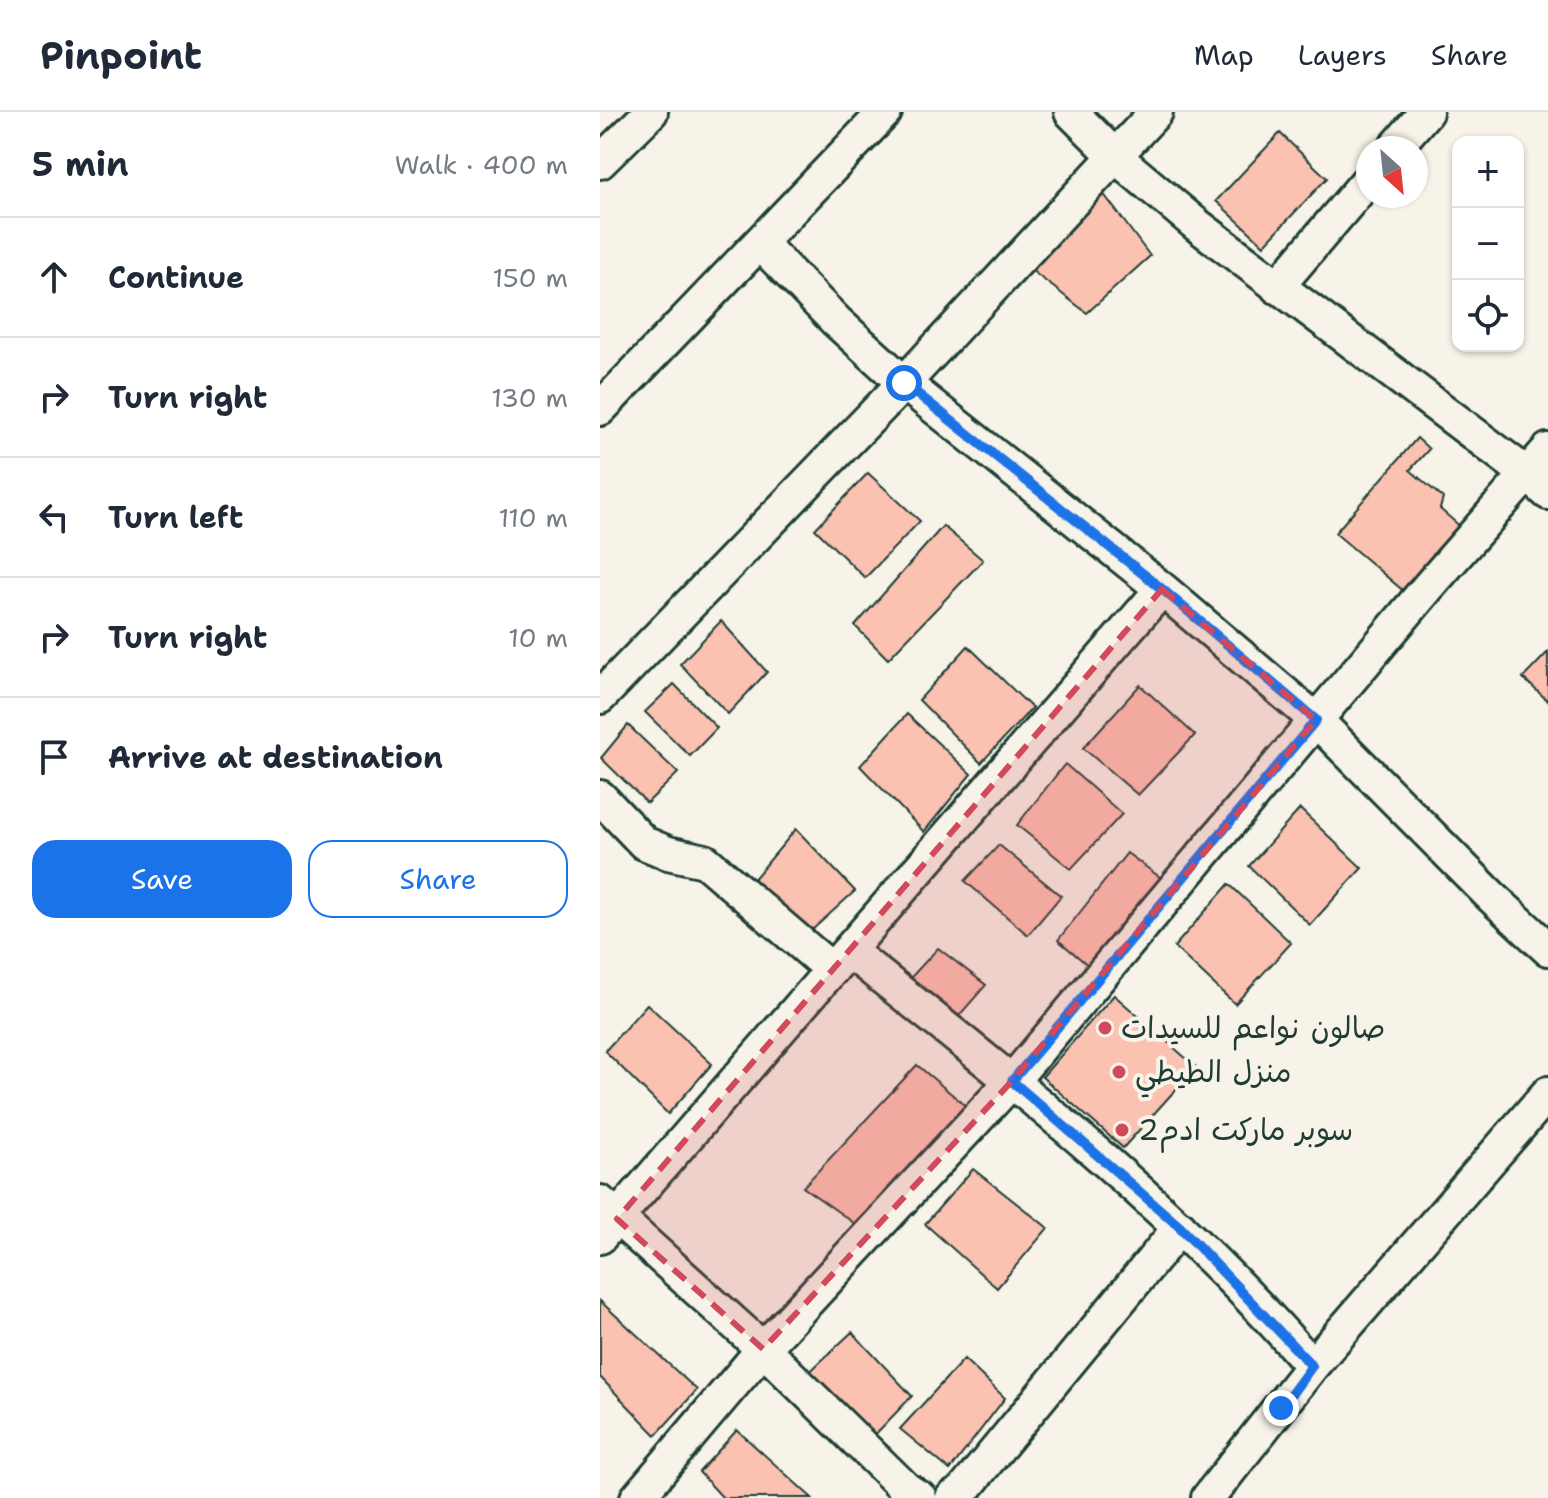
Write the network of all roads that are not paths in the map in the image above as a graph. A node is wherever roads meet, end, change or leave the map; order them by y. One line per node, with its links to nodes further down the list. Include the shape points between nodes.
1 (651, 112): 8 (street)
2 (885, 112): 10 (street)
3 (1071, 112): 7 (street)
4 (1156, 112): 7 (street)
5 (1426, 112): 6 (street)
6 (1405, 136)
7 (1116, 157): 11 (street); 12 (street)
8 (600, 162)
9 (1356, 194): 11 (street)
10 (760, 243): 12 (street); 13 (street)
11 (1277, 287): 14 (street)
12 (904, 383): 15 (street); 16 (street)
13 (600, 409)
14 (1541, 472): 17 (street)
15 (1162, 589): 17 (street); 20 (street)
16 (600, 697)
17 (1316, 720): 19 (street); 21 (street)
18 (600, 797): 20 (street, via 644,843 705,861)
19 (1548, 949)
20 (841, 961): 21 (street); 23 (street)
21 (1012, 1081): 24 (street); 25 (street)
22 (1548, 1093): 26 (street)
23 (606, 1220): 25 (street)
24 (1180, 1227): 26 (street); 29 (street)
25 (763, 1349): 27 (street); 28 (street)
26 (1312, 1366): 30 (street)
27 (637, 1498)
28 (920, 1498)
29 (952, 1498)
30 (1208, 1498)

